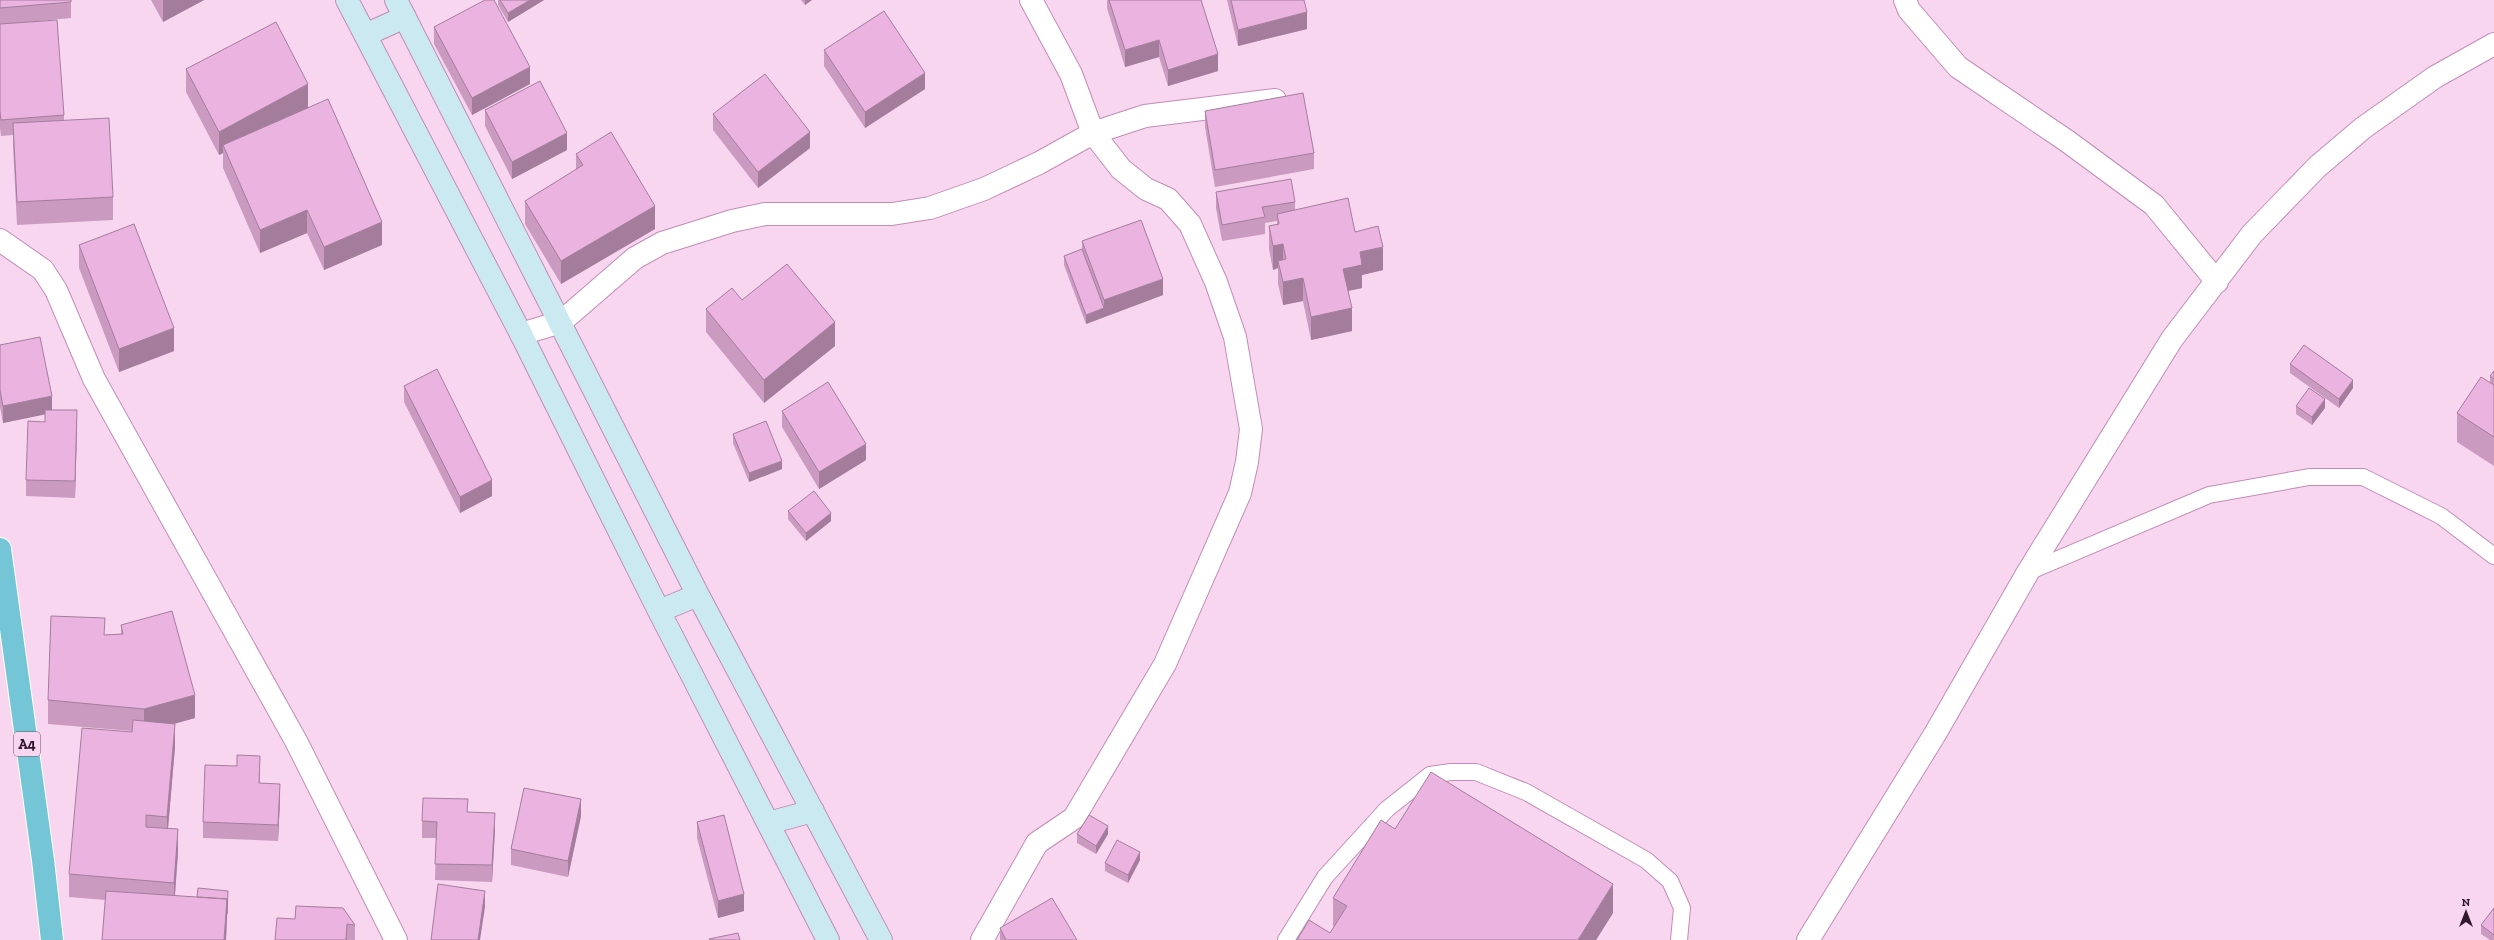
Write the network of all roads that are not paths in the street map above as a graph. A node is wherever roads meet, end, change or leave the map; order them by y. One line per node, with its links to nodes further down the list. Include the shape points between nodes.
1 (347, 0): 5 (main road)
2 (1031, 0): 8 (street, via 1071,74)
3 (1905, 0): 10 (street, via 1908,10 1958,67 2067,141 2154,205)
4 (400, 9): 5 (main road); 11 (main road)
5 (366, 35): 12 (main road)
6 (2494, 44): 10 (street, via 2397,102 2317,167 2252,234)
7 (1282, 99): 8 (street, via 1145,116)
8 (1093, 133): 11 (street, via 1039,164 984,189 930,208 892,214 765,214 732,221 662,243 635,258); 24 (street, via 1121,169 1146,189 1168,199 1190,224 1216,282 1235,337 1252,429 1240,493 1220,544 1165,664 1074,818 1037,843)
9 (0, 240): 21 (street, via 44,270 56,290 94,379 296,741)
10 (2217, 282): 15 (street, via 2172,339)
11 (561, 322): 12 (street); 16 (main road)
12 (521, 334): 17 (main road)
13 (0, 549): 20 (highway, A4)
14 (2494, 556): 15 (lane, via 2441,516 2363,477 2309,477 2209,495)
15 (2028, 572): 27 (street, via 1935,734)
16 (698, 595): 17 (main road); 18 (main road)
17 (659, 611): 19 (main road)
18 (813, 811): 19 (main road); 23 (main road)
19 (768, 823): 22 (main road)
20 (52, 940)
21 (396, 940)
22 (828, 940)
23 (881, 940)
24 (982, 940)
25 (1286, 940): 26 (lane, via 1325,877 1387,809 1430,775 1451,772 1476,772 1526,792 1646,860 1670,881 1682,908)
26 (1679, 940)
27 (1808, 940)

